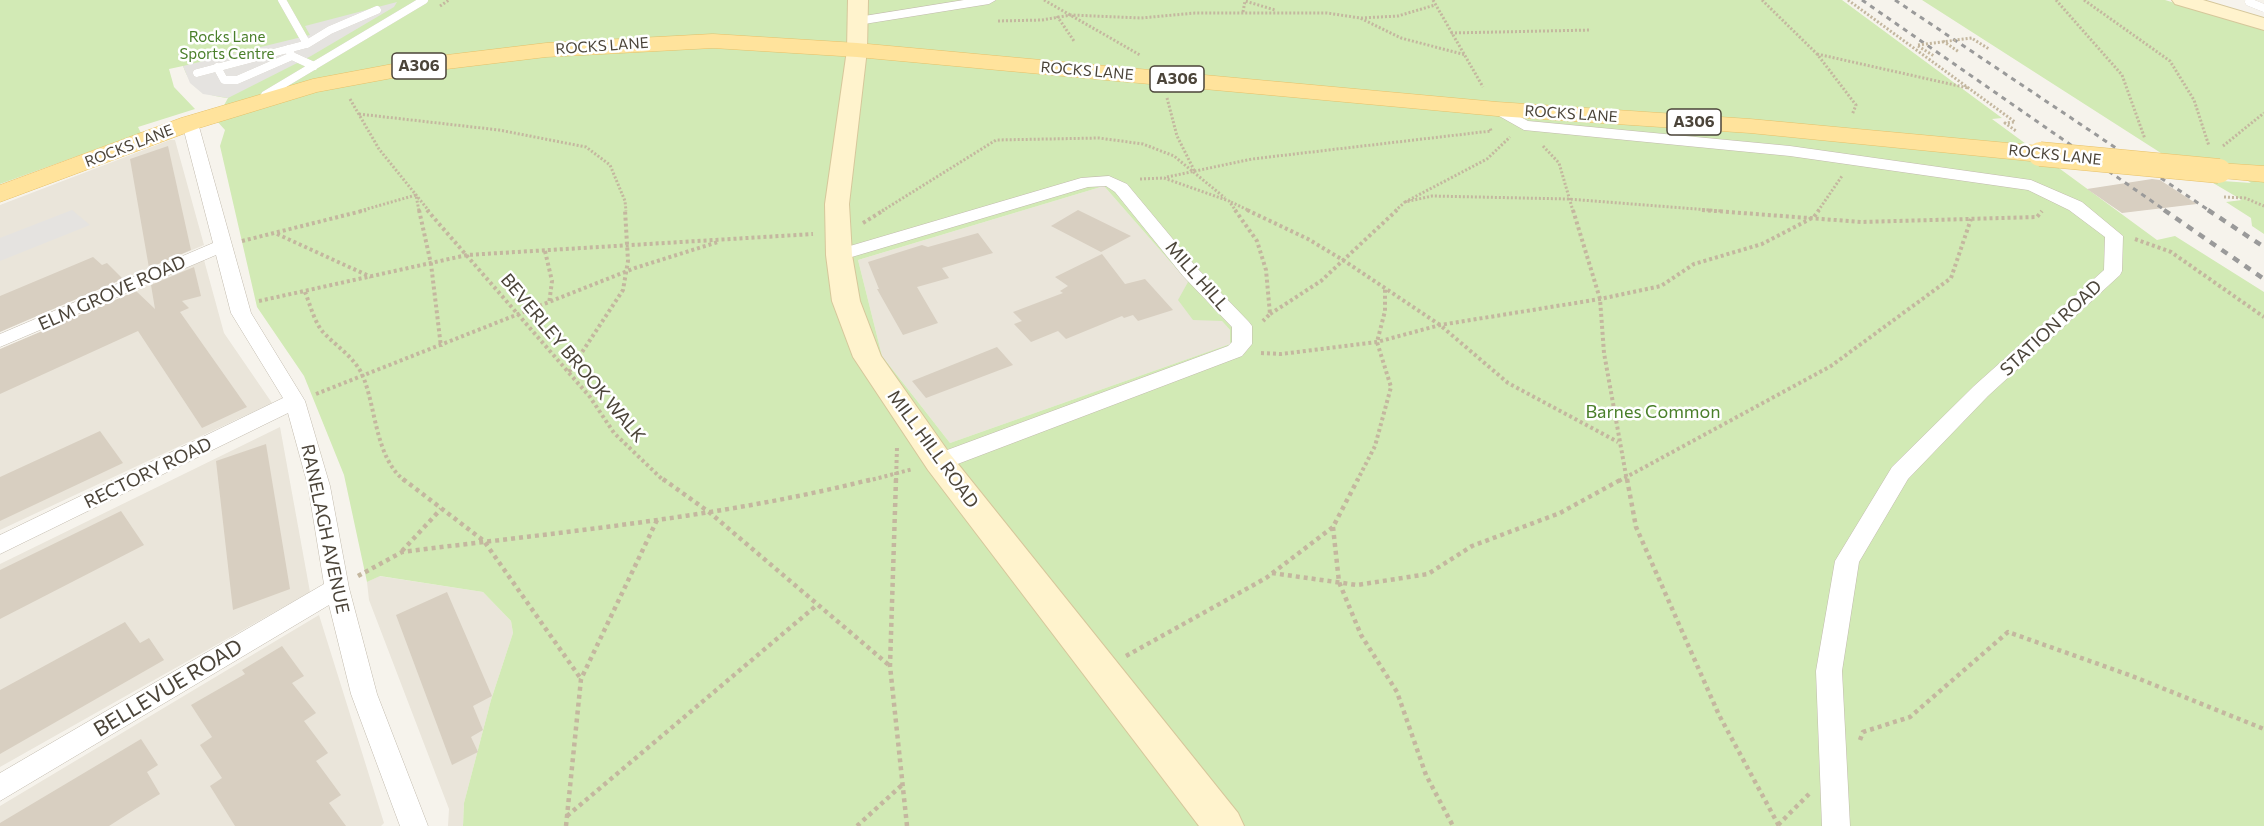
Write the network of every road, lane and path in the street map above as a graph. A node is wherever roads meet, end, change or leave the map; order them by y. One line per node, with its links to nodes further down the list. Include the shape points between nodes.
1 (282, 0): 26 (lane)
2 (424, 0): 33 (lane)
3 (858, 0): 23 (main road, MILL HILL ROAD)
4 (989, 0): 23 (street)
5 (1433, 0): 12 (path)
6 (1762, 0): 30 (path)
7 (1848, 0): 36 (path)
8 (2056, 0): 46 (path, via 2122,75)
9 (2084, 0): 47 (path, via 2170,62 2194,100)
10 (2182, 0): 20 (main road)
11 (2252, 1): 13 (lane, via 2249,2)
12 (1435, 5): 18 (path, via 1398,16); 22 (path)
13 (2264, 8)
14 (377, 9): 26 (lane)
15 (1278, 11): 16 (path); 16 (path, via 1245,1); 18 (path)
16 (1243, 12): 17 (path, via 1141,18)
17 (1056, 15): 19 (path, via 1042,20); 24 (path)
18 (1360, 18): 31 (path, via 1401,39)
19 (998, 21)
20 (2264, 24)
21 (1591, 30): 22 (path)
22 (1450, 33): 31 (path)
23 (858, 35): 38 (main road, ROCKS LANE / A306, via 546,50 365,75); 39 (main road, ROCKS LANE / A306); 66 (main road, MILL HILL ROAD, via 837,204)
24 (1074, 41)
25 (1943, 42): 27 (path, bridge, via 1973,38); 28 (path); 32 (path, bridge, via 1918,46)
26 (307, 44): 29 (lane)
27 (1989, 49)
28 (1959, 52)
29 (290, 53): 33 (lane); 34 (lane); 34 (lane, via 252,75 228,82)
30 (1816, 54): 36 (path); 42 (path, via 1856,105)
31 (1466, 55): 39 (path)
32 (1934, 56)
33 (314, 66): 38 (lane)
34 (217, 68): 35 (lane)
35 (197, 73)
36 (1969, 89): 45 (path, via 2015,122 2005,123)
37 (347, 95): 41 (path, BEVERLEY BROOK WALK)
38 (262, 100): 43 (main road, ROCKS LANE / A306)
39 (1492, 108): 44 (street); 47 (main road, ROCKS LANE / A306, bridge, via 1750,126 2040,154); 49 (path, via 1491,131 1252,159)
40 (2264, 113): 47 (path)
41 (359, 114): 55 (path, BEVERLEY BROOK WALK, via 379,149); 68 (path, via 499,130 586,147 610,165 625,201)
42 (1850, 122)
43 (190, 123): 54 (main road, ROCKS LANE / A306); 69 (street, RANELAGH AVENUE)
44 (1524, 125): 48 (street); 57 (path, via 1559,163); 59 (path, via 1487,159)
45 (2021, 135)
46 (2145, 140)
47 (2216, 156): 50 (main road, ROCKS LANE / A306)
48 (1853, 160): 53 (street, via 2031,185); 61 (path)
49 (1195, 173): 51 (path); 58 (path); 66 (path, via 1174,156 1143,144 1099,138 996,140)
50 (2264, 174)
51 (1164, 178): 52 (path); 58 (path)
52 (1132, 180)
53 (2053, 193): 62 (path, via 2037,217); 65 (street, via 2090,215)
54 (0, 194)
55 (416, 195): 64 (path); 71 (path, BEVERLEY BROOK WALK); 73 (path)
56 (2220, 197): 60 (path, via 2245,198)
57 (1568, 199): 59 (path, via 1432,196); 61 (path); 78 (path)
58 (1229, 201): 72 (path); 82 (path, via 1257,241 1266,270)
59 (1405, 202): 72 (path)
60 (2263, 205)
61 (1814, 217): 62 (path, via 1862,222); 78 (path, via 1762,244 1694,264 1661,286)
62 (1971, 219): 96 (path, via 1951,278 1831,366)
63 (874, 224): 66 (path)
64 (275, 233): 69 (path); 75 (path)
65 (2114, 236): 83 (path, via 2142,240 2171,252); 115 (street, STATION ROAD, via 2113,271 1981,391 1900,473 1847,561 1829,671)
66 (843, 239): 67 (path); 87 (street, MILL HILL, via 1109,181 1145,214 1190,272 1242,326); 92 (main road, MILL HILL ROAD, via 846,301 867,357)
67 (727, 240): 68 (path); 74 (path)
68 (628, 244): 70 (path); 74 (path)
69 (224, 245): 80 (street, RANELAGH AVENUE); 85 (street, ELM GROVE ROAD)
70 (545, 250): 71 (path); 79 (path, via 552,281)
71 (467, 255): 73 (path); 81 (path, BEVERLEY BROOK WALK)
72 (1342, 260): 76 (path); 82 (path, via 1321,281)
73 (431, 264): 75 (path); 88 (path)
74 (626, 270): 79 (path); 89 (path, via 623,290)
75 (372, 277): 77 (path)
76 (1385, 288): 84 (path); 86 (path, via 1385,311)
77 (305, 292): 80 (path); 90 (path, via 323,333 342,347)
78 (1600, 299): 84 (path); 93 (path, via 1604,353)
79 (549, 304): 81 (path)
80 (239, 305): 91 (street, RANELAGH AVENUE)
81 (520, 314): 88 (path); 89 (path, BEVERLEY BROOK WALK)
82 (1270, 314): 87 (path)
83 (2264, 317)
84 (1440, 325): 86 (path); 93 (path, via 1508,383)
85 (0, 341)
86 (1377, 342): 87 (path, via 1281,354); 100 (path, via 1391,387 1375,446)
87 (1239, 344): 94 (street)
88 (441, 347): 90 (path)
89 (569, 372): 98 (path, BEVERLEY BROOK WALK, via 614,433 671,487)
90 (364, 378): 91 (path); 97 (path, via 375,427 396,474)
91 (295, 401): 102 (street, RECTORY ROAD); 106 (street, RANELAGH AVENUE, via 319,486)
92 (898, 402): 94 (main road, MILL HILL ROAD); 95 (path)
93 (1619, 443): 96 (path)
94 (939, 462): 95 (path); 109 (main road, MILL HILL ROAD)
95 (896, 473): 98 (path, via 811,495); 108 (path)
96 (1625, 478): 105 (path, via 1560,513 1472,546 1428,574 1357,585); 123 (path, via 1636,527 1719,715)
97 (441, 509): 101 (path); 103 (path)
98 (709, 512): 99 (path); 107 (path, BEVERLEY BROOK WALK)
99 (659, 518): 101 (path); 110 (path)
100 (1333, 527): 104 (path); 105 (path)
101 (484, 541): 103 (path); 110 (path)
102 (0, 545)
103 (402, 552): 106 (path)
104 (1272, 573): 105 (path); 109 (path)
105 (1339, 582): 122 (path, via 1361,635 1397,692 1426,775)
106 (337, 588): 114 (street, BELLEVUE ROAD); 116 (street, RANELAGH AVENUE, via 364,694)
107 (817, 605): 108 (path, BEVERLEY BROOK WALK); 117 (path)
108 (890, 666): 113 (path)
109 (1102, 670): 121 (main road, MILL HILL ROAD)
110 (581, 679): 117 (path)
111 (2264, 729): 112 (path, via 2008,632 1910,717 1863,732)
112 (1860, 742)
113 (902, 784): 119 (path); 120 (path)
114 (0, 789)
115 (1836, 792): 123 (path, via 1808,794); 124 (street, STATION ROAD)
116 (411, 815)
117 (567, 816): 118 (path)
118 (566, 826)
119 (857, 826)
120 (907, 826)
121 (1224, 826)
122 (1453, 826)
123 (1778, 826)
124 (1836, 826)

